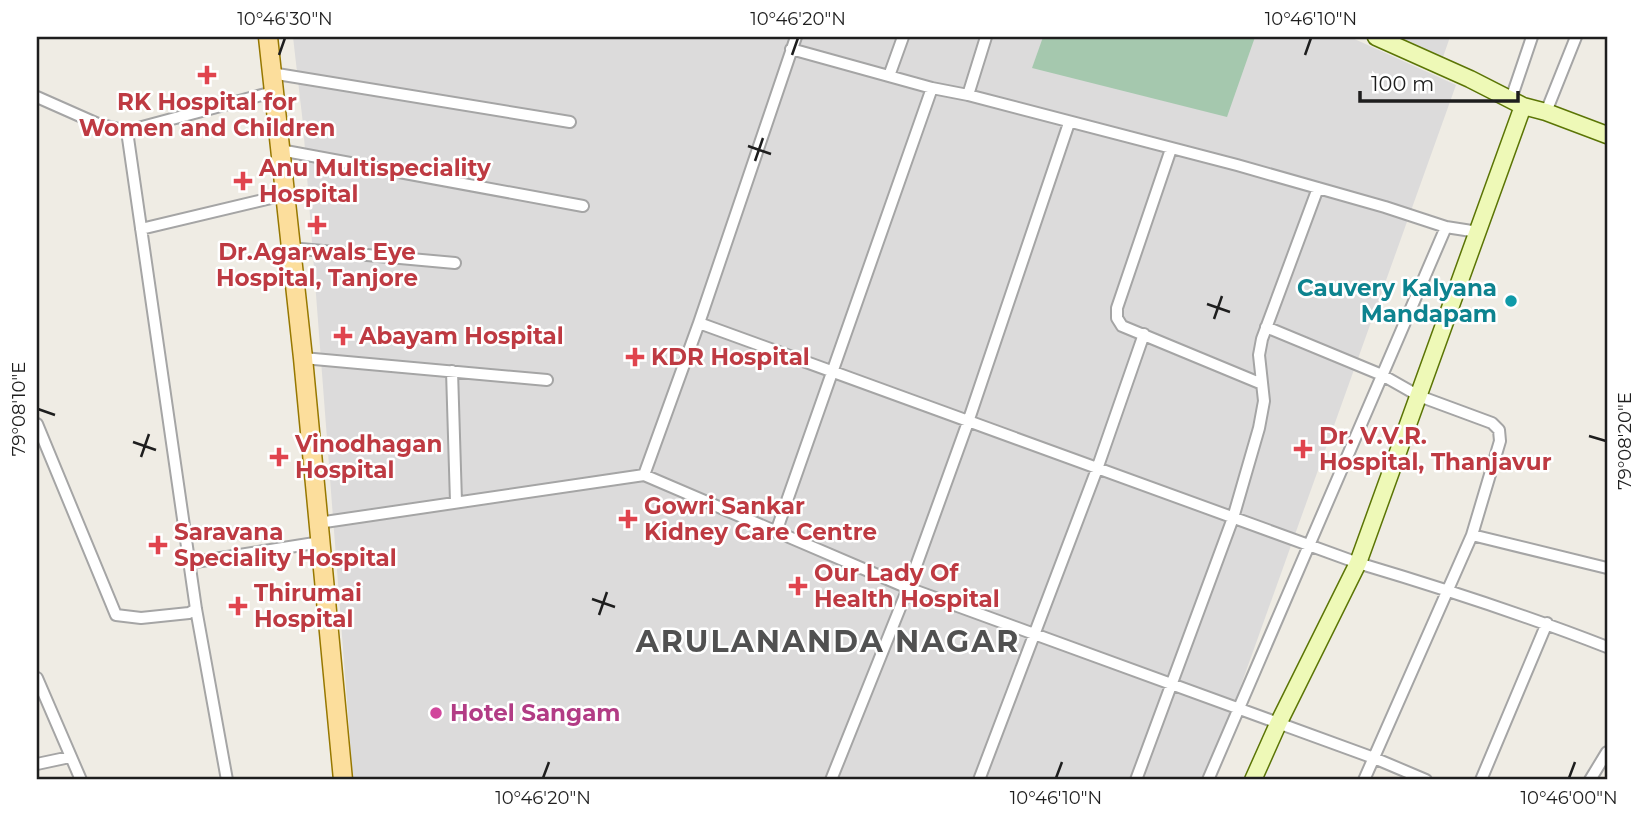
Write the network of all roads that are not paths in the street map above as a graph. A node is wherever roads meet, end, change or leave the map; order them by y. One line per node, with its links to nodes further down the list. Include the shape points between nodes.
1 (268, 37): 10 (main road)
2 (796, 37): 9 (street)
3 (904, 37): 11 (street)
4 (986, 37): 14 (street)
5 (1376, 37): 8 (street)
6 (1532, 37): 16 (street)
7 (1576, 37): 17 (street)
8 (1406, 43): 16 (street)
9 (791, 49): 11 (street); 32 (street)
10 (271, 73): 13 (main road); 18 (street)
11 (889, 76): 12 (street)
12 (932, 88): 14 (street); 37 (street)
13 (273, 92): 20 (street); 23 (main road)
14 (968, 95): 19 (street)
15 (37, 97): 20 (street, via 98,124)
16 (1517, 102): 17 (street); 29 (street)
17 (1546, 112): 21 (street)
18 (570, 122)
19 (1069, 123): 22 (street); 42 (street)
20 (127, 131): 28 (street)
21 (1607, 135)
22 (1171, 149): 24 (street); 34 (street, via 1117,308 1122,326)
23 (280, 150): 25 (main road); 26 (street)
24 (1318, 188): 27 (street); 33 (street)
25 (284, 195): 28 (street); 30 (main road)
26 (583, 206)
27 (1446, 227): 29 (street); 38 (street)
28 (141, 229): 53 (street)
29 (1478, 232): 41 (street)
30 (290, 248): 31 (street); 35 (main road)
31 (454, 263)
32 (699, 323): 37 (street); 45 (street)
33 (1266, 327): 38 (street); 40 (street, via 1259,355)
34 (1144, 334): 40 (street); 44 (street)
35 (303, 358): 36 (street); 48 (main road)
36 (452, 371): 39 (street); 46 (street)
37 (833, 372): 42 (street); 49 (street)
38 (1382, 375): 41 (street); 52 (street)
39 (547, 380)
40 (1262, 384): 47 (street, via 1259,428)
41 (1419, 396): 50 (street, via 1492,423 1499,430 1500,441); 54 (street)
42 (968, 422): 44 (street); 56 (street)
43 (37, 424): 58 (street, via 116,615 141,618)
44 (1097, 469): 47 (street); 60 (street)
45 (644, 475): 46 (street); 49 (street)
46 (456, 502): 48 (street)
47 (1233, 518): 52 (street); 63 (street)
48 (318, 523): 51 (main road)
49 (776, 532): 56 (street)
50 (1472, 535): 55 (street); 57 (street)
51 (321, 542): 53 (street); 72 (main road)
52 (1308, 544): 54 (street); 64 (street)
53 (189, 563): 58 (street)
54 (1358, 563): 57 (street); 65 (street)
55 (1607, 568)
56 (908, 588): 60 (street); 73 (street)
57 (1449, 590): 59 (street); 68 (street)
58 (196, 609): 71 (street)
59 (1547, 623): 61 (street); 80 (street)
60 (1035, 635): 63 (street); 74 (street)
61 (1607, 647)
62 (37, 678): 67 (street)
63 (1171, 685): 64 (street); 75 (street)
64 (1238, 710): 65 (street); 76 (street)
65 (1278, 724): 68 (street); 77 (street)
66 (1607, 752): 81 (street)
67 (70, 757): 69 (street); 70 (street)
68 (1374, 758): 78 (street); 79 (street)
69 (37, 764)
70 (81, 780)
71 (227, 780)
72 (343, 780)
73 (834, 780)
74 (979, 780)
75 (1136, 780)
76 (1208, 780)
77 (1253, 780)
78 (1364, 780)
79 (1426, 780)
80 (1481, 780)
81 (1590, 780)

